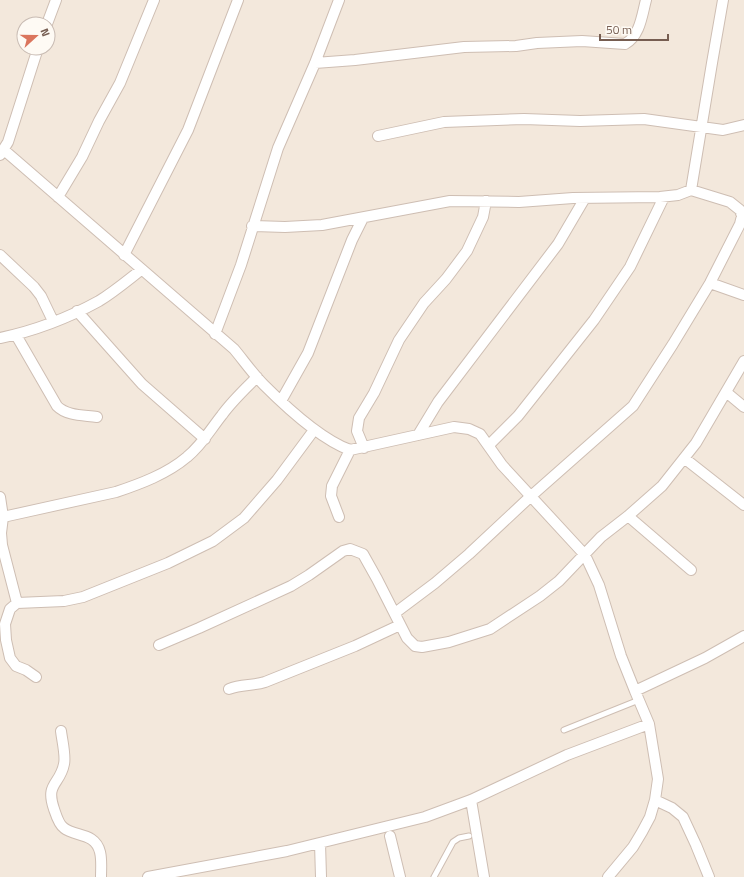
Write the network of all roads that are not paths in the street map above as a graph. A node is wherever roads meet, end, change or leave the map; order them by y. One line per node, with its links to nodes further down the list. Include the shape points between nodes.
1 (56, 0): 7 (street)
2 (154, 0): 15 (street, via 120,83)
3 (238, 0): 22 (street, via 188,130)
4 (339, 0): 9 (street)
5 (646, 0): 9 (street, via 636,33 630,42 625,44 582,41 537,42 516,46 464,47)
6 (723, 0): 11 (street)
7 (49, 16)
8 (35, 56): 13 (street)
9 (315, 63): 20 (street, via 278,148)
10 (744, 125): 11 (street, via 723,130)
11 (701, 126): 12 (street, via 644,119 580,122 524,119 444,122); 14 (street)
12 (378, 136)
13 (2, 152): 15 (street)
14 (691, 190): 16 (street); 24 (street, via 730,202 740,210 742,216)
15 (58, 197): 22 (street)
16 (664, 197): 17 (street); 40 (street, via 630,267 594,320 518,416)
17 (585, 198): 18 (street); 38 (street, via 558,244 438,402)
18 (486, 201): 19 (street, via 450,201); 41 (street, via 467,251 446,280 424,303 399,340 359,418 358,431)
19 (363, 218): 20 (street, via 303,227); 34 (street, via 308,353)
20 (252, 226): 28 (street)
21 (0, 255): 27 (street, via 41,296)
22 (124, 255): 23 (street)
23 (141, 270): 26 (street, via 115,291); 28 (street)
24 (710, 283): 25 (street); 45 (street, via 633,406)
25 (744, 295)
26 (77, 311): 27 (street); 39 (street, via 142,384)
27 (53, 321): 29 (street)
28 (216, 334): 32 (street, via 234,349)
29 (16, 335): 30 (street); 36 (street, via 62,411)
30 (0, 338)
31 (744, 361): 33 (street)
32 (257, 377): 34 (street); 39 (street, via 222,414)
33 (726, 392): 35 (street); 43 (street, via 696,443)
34 (281, 401): 37 (street)
35 (744, 407)
36 (97, 417)
37 (314, 430): 42 (street, via 338,446); 52 (street, via 277,480 244,518 213,541 168,563 83,597 64,601)
38 (418, 435): 40 (street, via 454,427 464,428 480,434); 41 (street)
39 (206, 438): 48 (street, via 187,458 132,487)
40 (489, 445): 45 (street, via 502,465)
41 (364, 448): 42 (street)
42 (350, 450): 49 (street, via 332,486 331,496)
43 (684, 458): 46 (street); 47 (street, via 662,486)
44 (0, 497): 48 (street)
45 (530, 497): 50 (street); 53 (street, via 469,554)
46 (744, 505)
47 (628, 516): 50 (street, via 601,537); 51 (street)
48 (3, 517): 52 (street, via 2,545)
49 (339, 517)
50 (585, 555): 54 (street, via 540,596 490,629 422,648 411,643); 59 (street, via 599,585 621,656)
51 (691, 570)
52 (17, 602): 57 (street, via 10,609 6,624 10,658 16,666)
53 (395, 613): 54 (street); 56 (street, via 363,554 350,549 343,551 291,586)
54 (400, 625): 58 (street, via 265,682)
55 (744, 636): 59 (street)
56 (159, 645)
57 (36, 677)
58 (229, 689)
59 (637, 696): 60 (street); 61 (lane)
60 (649, 724): 63 (street, via 567,755); 64 (street, via 658,779)
61 (564, 730)
62 (61, 731): 68 (street, via 65,762 61,774 53,785 51,799 64,828 86,836 98,847)
63 (471, 800): 67 (street, via 425,817); 73 (street)
64 (655, 800): 74 (street, via 650,817 633,847); 75 (street, via 683,817)
65 (390, 836): 71 (street)
66 (469, 836): 72 (lane, via 453,842)
67 (320, 843): 69 (street); 70 (street)
68 (101, 877)
69 (148, 877)
70 (321, 877)
71 (400, 877)
72 (434, 877)
73 (484, 877)
74 (608, 877)
75 (709, 877)

